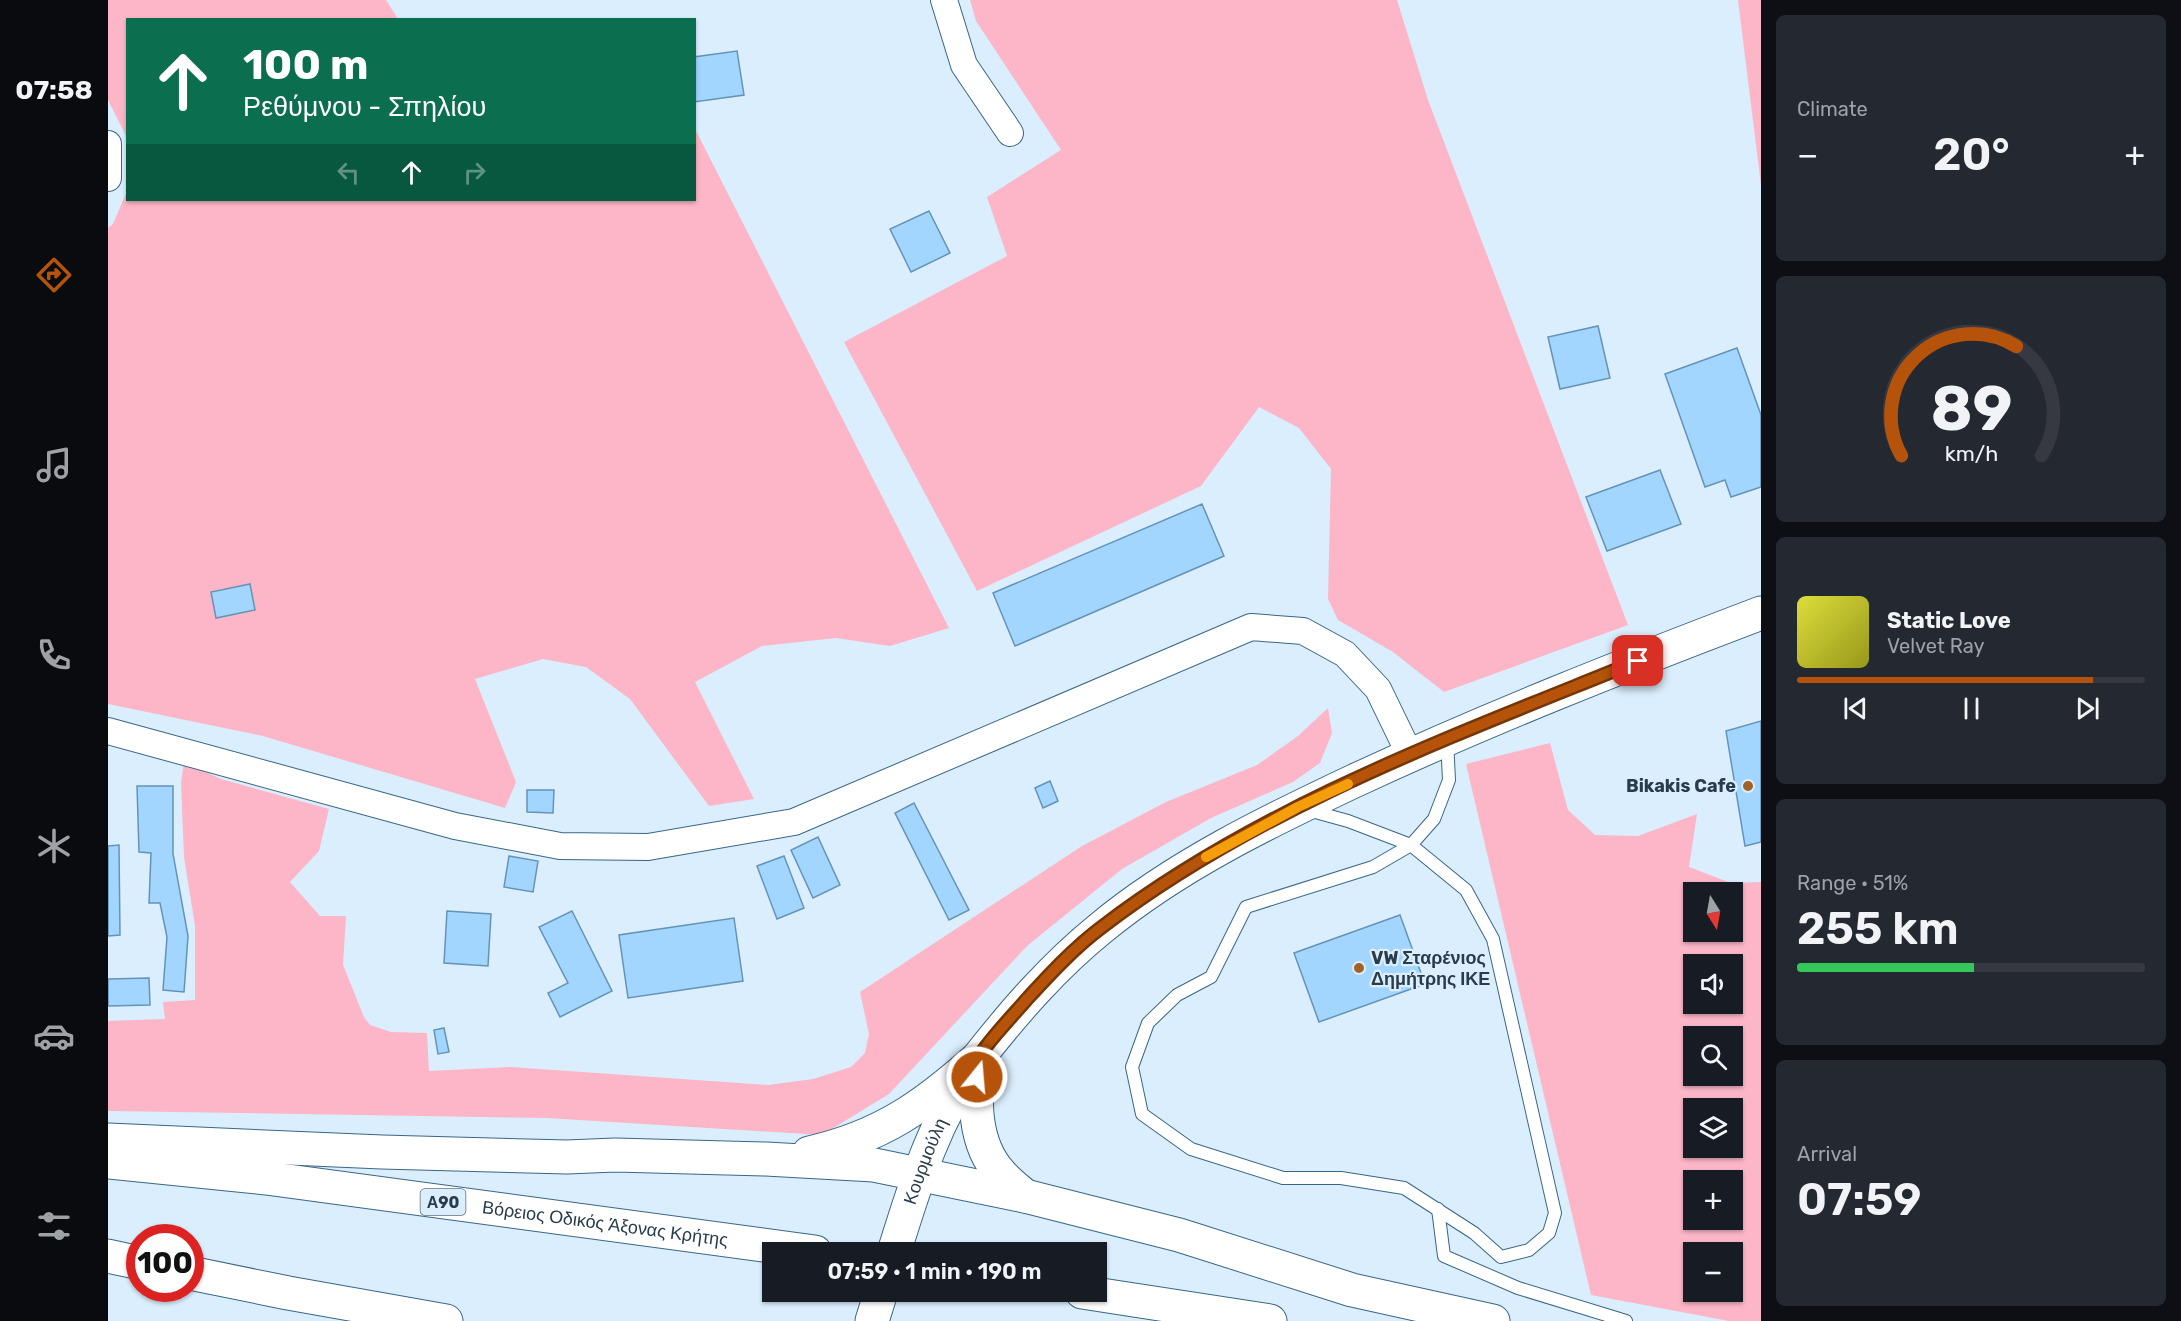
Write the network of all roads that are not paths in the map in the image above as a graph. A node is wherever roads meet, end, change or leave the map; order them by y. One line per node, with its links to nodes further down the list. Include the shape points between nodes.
1 (944, 0): 2 (street, via 964,65)
2 (1010, 133)
3 (108, 144): 4 (street)
4 (108, 178)
5 (1761, 613): 7 (main road, Κουρμούλη)
6 (108, 731): 8 (street, via 455,826 560,846 648,847 794,822 1251,627 1303,631 1345,654 1378,689)
7 (1447, 739): 8 (main road, Κουρμούλη); 10 (lane, via 1449,780 1434,819)
8 (1410, 755): 9 (main road, Κουρμούλη)
9 (1298, 807): 10 (lane); 11 (main road, Κουρμούλη, via 1152,890 1101,928 1050,974)
10 (1411, 845): 17 (lane, via 1466,890 1492,939 1555,1212 1549,1233 1529,1250 1501,1257); 17 (lane, via 1373,867 1246,906 1211,977 1177,995 1148,1023 1132,1067 1142,1114 1191,1149 1283,1178 1341,1178 1404,1188)
11 (978, 1058): 13 (main road, via 938,1094 881,1128 810,1153); 15 (main road, Κουρμούλη, via 941,1118); 16 (main road, via 975,1096 984,1147 1000,1173)
12 (108, 1140): 13 (main road, via 416,1153)
13 (766, 1159): 15 (main road, via 874,1165)
14 (108, 1162): 19 (main road, Βόρειος Οδικός Άξονας Κρήτης / Α90, via 266,1178)
15 (918, 1174): 16 (main road); 18 (main road, Κουρμούλη)
16 (1025, 1196): 28 (main road, via 1179,1235 1352,1290)
17 (1438, 1209): 29 (lane, via 1444,1256 1518,1288)
18 (897, 1242)
19 (762, 1245)
20 (108, 1256): 21 (main road)
21 (126, 1260)
22 (204, 1276): 25 (main road)
23 (1107, 1296): 27 (main road)
24 (879, 1302): 26 (main road)
25 (446, 1321)
26 (872, 1321)
27 (1270, 1321)
28 (1493, 1321)
29 (1626, 1321)

